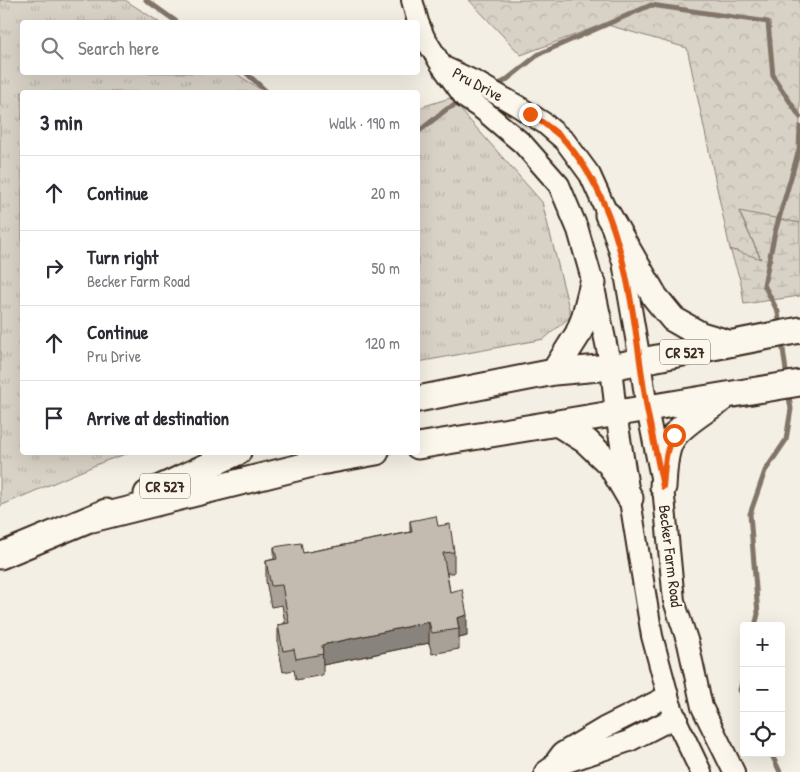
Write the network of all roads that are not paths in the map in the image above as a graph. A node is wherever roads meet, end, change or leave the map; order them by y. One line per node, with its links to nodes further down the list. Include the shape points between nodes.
1 (412, 0): 2 (street, Pru Drive)
2 (417, 20)
3 (420, 27): 4 (street, Pru Drive, via 442,66)
4 (470, 90): 5 (street, Pru Drive, via 496,94 544,123 565,141 590,175); 6 (street, Pru Drive, via 483,110 523,144 559,186 578,230)
5 (608, 215): 8 (main road, via 655,297 673,319 702,335); 9 (street, Pru Drive, via 624,262)
6 (593, 283): 10 (street, Pru Drive); 11 (main road, via 578,334)
7 (787, 332): 8 (main road, CR 527)
8 (730, 344): 9 (main road, CR 527)
9 (640, 361): 10 (main road, CR 527); 15 (street, Becker Farm Road)
10 (611, 367): 11 (main road, CR 527); 16 (street, Becker Farm Road)
11 (554, 372): 14 (main road, CR 527)
12 (792, 385): 13 (main road)
13 (727, 396): 15 (main road); 21 (main road, via 690,422 670,441)
14 (420, 399)
15 (647, 409): 16 (main road); 21 (street, Becker Farm Road)
16 (616, 414): 17 (main road); 22 (street, Becker Farm Road)
17 (557, 423): 18 (main road); 22 (main road, via 586,442 610,464)
18 (420, 446)
19 (231, 455): 23 (main road, CR 527)
20 (359, 455): 23 (main road, CR 527)
21 (663, 487): 29 (street, Becker Farm Road, via 674,601 688,643 702,707)
22 (630, 498): 25 (street, Becker Farm Road, via 652,636)
23 (92, 519): 24 (main road, CR 527)
24 (0, 556)
25 (668, 696): 26 (street, Becker Farm Road); 27 (street, via 562,752)
26 (677, 718): 27 (street, via 629,742); 28 (street, Becker Farm Road)
27 (549, 770)
28 (701, 772)
29 (734, 772)

